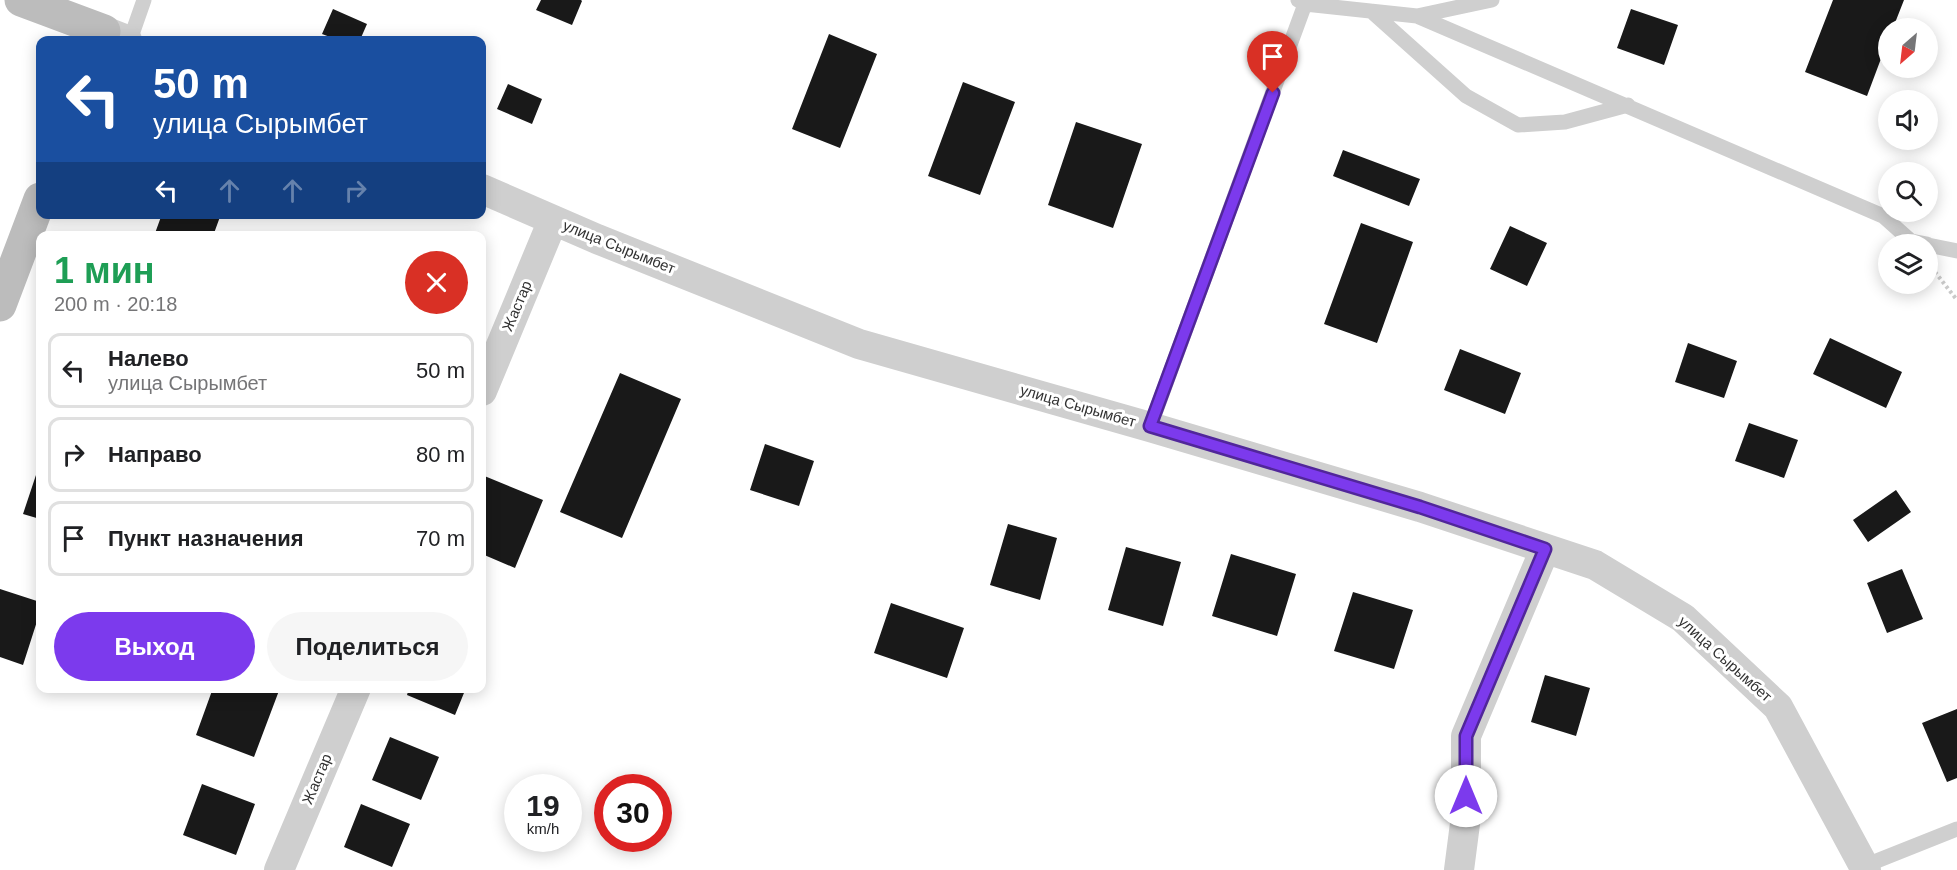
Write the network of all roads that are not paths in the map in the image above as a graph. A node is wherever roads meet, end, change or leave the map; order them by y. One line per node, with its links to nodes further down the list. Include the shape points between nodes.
1 (21, 0): 7 (street)
2 (144, 0): 8 (lane)
3 (1492, 0): 6 (lane)
4 (1302, 2): 5 (lane); 18 (lane)
5 (1371, 11): 6 (lane); 9 (lane, via 1466,96 1518,125 1565,122)
6 (1418, 16): 9 (lane)
7 (111, 36)
8 (117, 36)
9 (1628, 105): 13 (lane, via 1883,216)
10 (486, 191): 12 (street, улица Сырымбет)
11 (36, 210): 16 (street)
12 (553, 220): 17 (street, Жастар); 18 (street, улица Сырымбет, via 859,344)
13 (1903, 234)
14 (1938, 247): 15 (lane)
15 (1957, 251)
16 (0, 305)
17 (486, 381)
18 (1150, 426): 19 (street, улица Сырымбет)
19 (1545, 549): 22 (street, улица Сырымбет, via 1595,565 1683,618 1778,707); 24 (street, via 1466,736 1466,816)
20 (354, 693): 23 (street, Жастар)
21 (1957, 829): 22 (lane)
22 (1865, 868)
23 (279, 870)
24 (1459, 870)

